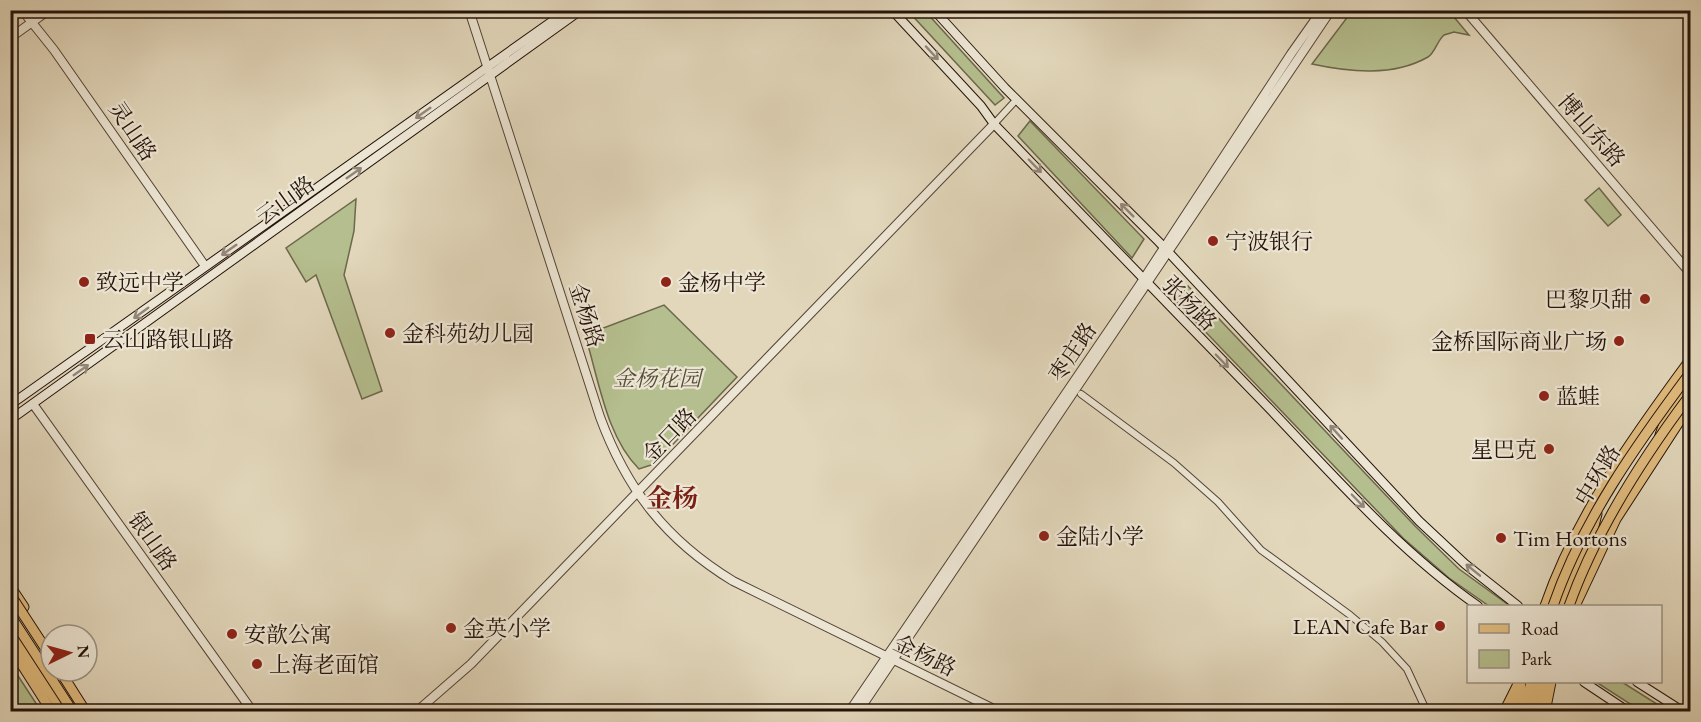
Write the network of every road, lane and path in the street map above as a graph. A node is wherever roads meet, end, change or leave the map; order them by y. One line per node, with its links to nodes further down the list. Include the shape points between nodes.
1 (22, 10): 11 (street, 灵山路)
2 (49, 10): 11 (street)
3 (469, 10): 13 (street, 金杨路)
4 (568, 10): 13 (main road, 云山路)
5 (581, 10): 13 (main road, 云山路)
6 (892, 10): 15 (main road, 张杨路, one-way to 15)
7 (934, 10): 14 (main road, 张杨路)
8 (1322, 10): 16 (street, 枣庄路)
9 (1331, 10): 16 (street, 枣庄路)
10 (1465, 10): 18 (street, 博山东路)
11 (31, 23): 12 (street); 17 (street, 灵山路)
12 (10, 38)
13 (489, 72): 17 (main road, 云山路, one-way to 17); 19 (main road, 云山路, one-way to 13); 33 (street, 金杨路, via 600,417)
14 (1017, 99): 15 (street, 金口路); 16 (main road, 张杨路, one-way to 14)
15 (994, 124): 20 (main road, 张杨路, one-way to 20); 33 (street, 金口路)
16 (1165, 250): 20 (street, 枣庄路); 37 (main road, 张杨路, one-way to 16, via 1419,521)
17 (205, 266): 19 (street, 灵山路); 24 (main road, 云山路, one-way to 24)
18 (1690, 273)
19 (212, 275): 27 (main road, 云山路, one-way to 19)
20 (1145, 283): 36 (main road, 张杨路, one-way to 36, via 1398,543); 50 (street, 枣庄路)
21 (1690, 360): 32 (main road)
22 (1690, 373): 39 (main road, 中环路, bridge, via 1598,510)
23 (1690, 383): 31 (main road, via 1667,416)
24 (25, 392): 27 (street, 银山路); 28 (main road, 云山路)
25 (1081, 394): 72 (street, via 1174,463 1261,550 1382,642 1407,669)
26 (1690, 395): 41 (main road, 中环路, bridge, via 1611,516)
27 (33, 404): 30 (main road, 云山路); 67 (street, 银山路)
28 (10, 405)
29 (1690, 405): 31 (main road)
30 (10, 420)
31 (1656, 455): 42 (main road, via 1616,519)
32 (1602, 488): 38 (main road, via 1576,534); 40 (main road, via 1591,538)
33 (637, 494): 50 (street, 金杨路, via 674,536 706,564); 68 (street, 金口路, via 471,664)
34 (10, 586): 43 (main road)
35 (10, 594): 47 (main road, bridge)
36 (1477, 605)
37 (1517, 605)
38 (1545, 605)
39 (1553, 605)
40 (1561, 605)
41 (1569, 605)
42 (1575, 605)
43 (27, 612): 46 (main road); 49 (main road)
44 (10, 615): 64 (main road, bridge)
45 (10, 630): 49 (main road)
46 (39, 631)
47 (39, 639)
48 (10, 646): 62 (main road)
49 (29, 658): 63 (main road)
50 (890, 658): 69 (street, 枣庄路); 70 (street, 枣庄路); 71 (street, 金杨路)
51 (68, 683): 65 (main road)
52 (72, 683): 66 (main road)
53 (1520, 683): 73 (main road)
54 (1520, 683): 74 (main road)
55 (1521, 683): 75 (main road)
56 (1531, 683): 76 (main road)
57 (1538, 683): 77 (main road)
58 (1545, 683): 78 (main road)
59 (1551, 683): 79 (main road)
60 (1587, 683): 80 (main road)
61 (1640, 683): 81 (main road)
62 (52, 711)
63 (63, 711)
64 (73, 711)
65 (86, 711)
66 (90, 711)
67 (253, 711)
68 (416, 711)
69 (849, 711)
70 (858, 711)
71 (999, 711)
72 (1426, 711)
73 (1504, 711)
74 (1511, 711)
75 (1519, 711)
76 (1524, 711)
77 (1531, 711)
78 (1539, 711)
79 (1545, 711)
80 (1629, 711)
81 (1684, 711)

